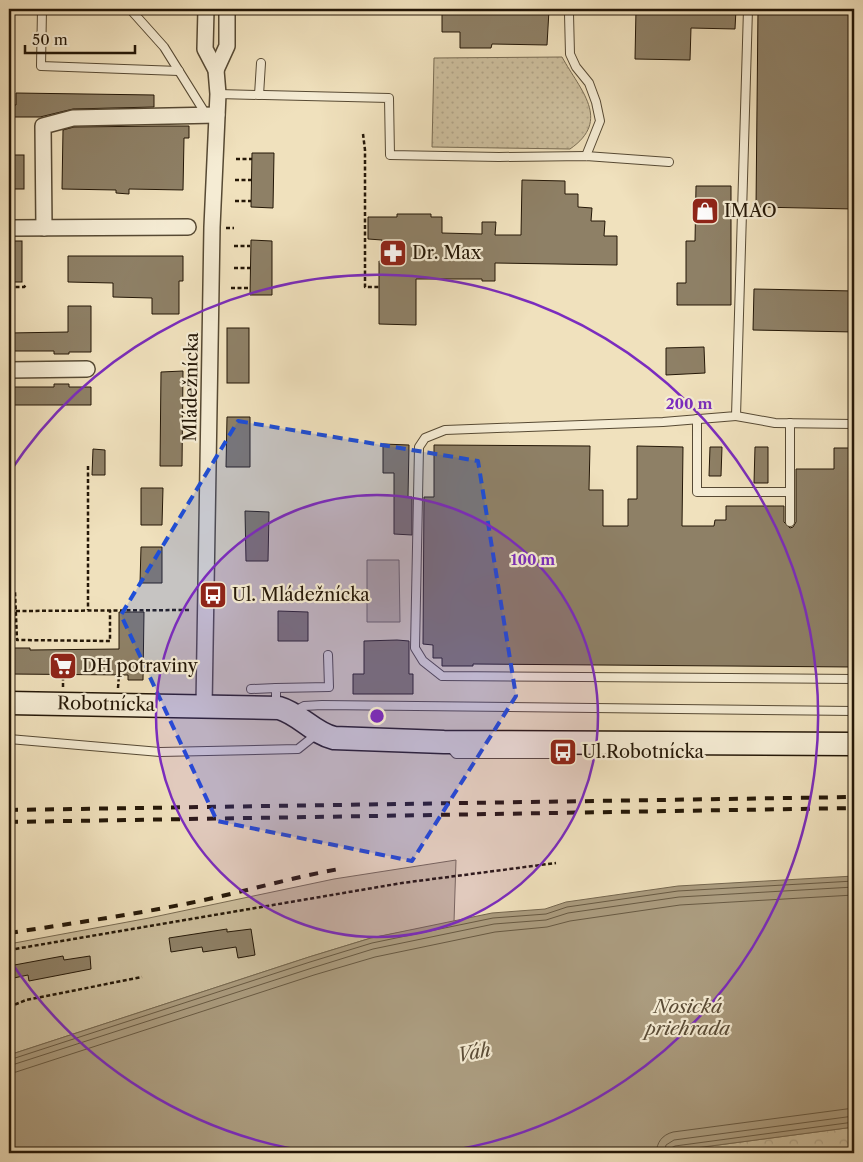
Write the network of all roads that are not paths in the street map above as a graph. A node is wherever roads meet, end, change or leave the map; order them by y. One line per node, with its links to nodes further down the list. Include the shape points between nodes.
1 (42, 9): 9 (lane, via 41,66)
2 (130, 9): 9 (lane, via 164,47)
3 (206, 9): 8 (street, Mládežnícka, via 205,49)
4 (227, 9): 8 (street, Mládežnícka, via 226,46)
5 (748, 9): 20 (lane)
6 (570, 14): 13 (lane, via 570,54 589,83 600,121)
7 (261, 63): 11 (lane)
8 (216, 70): 10 (street, Mládežnícka)
9 (179, 71): 12 (lane)
10 (218, 94): 11 (lane); 12 (street, Mládežnícka)
11 (259, 95): 13 (lane, via 389,98 390,155)
12 (212, 115): 17 (street, via 72,118 43,126); 31 (street, Mládežnícka)
13 (586, 156): 14 (lane)
14 (669, 162)
15 (188, 227): 17 (street)
16 (9, 228): 17 (street)
17 (44, 228)
18 (87, 369): 19 (street)
19 (9, 370)
20 (736, 416): 21 (lane); 22 (lane)
21 (697, 419): 24 (lane, via 697,492); 27 (lane, via 445,430 425,438 419,448 415,648 423,661 442,676)
22 (790, 424): 23 (lane); 24 (lane)
23 (854, 424)
24 (790, 492): 25 (lane)
25 (790, 522)
26 (328, 655): 30 (lane, via 329,687)
27 (854, 679)
28 (251, 688): 30 (lane)
29 (9, 703): 31 (street, Robotnícka)
30 (281, 703): 31 (street, Robotnícka); 32 (lane, via 304,706); 33 (street)
31 (204, 706)
32 (854, 711)
33 (319, 732): 34 (lane, via 298,749 160,752); 35 (street, via 334,738 444,742)
34 (9, 740)
35 (854, 744)

